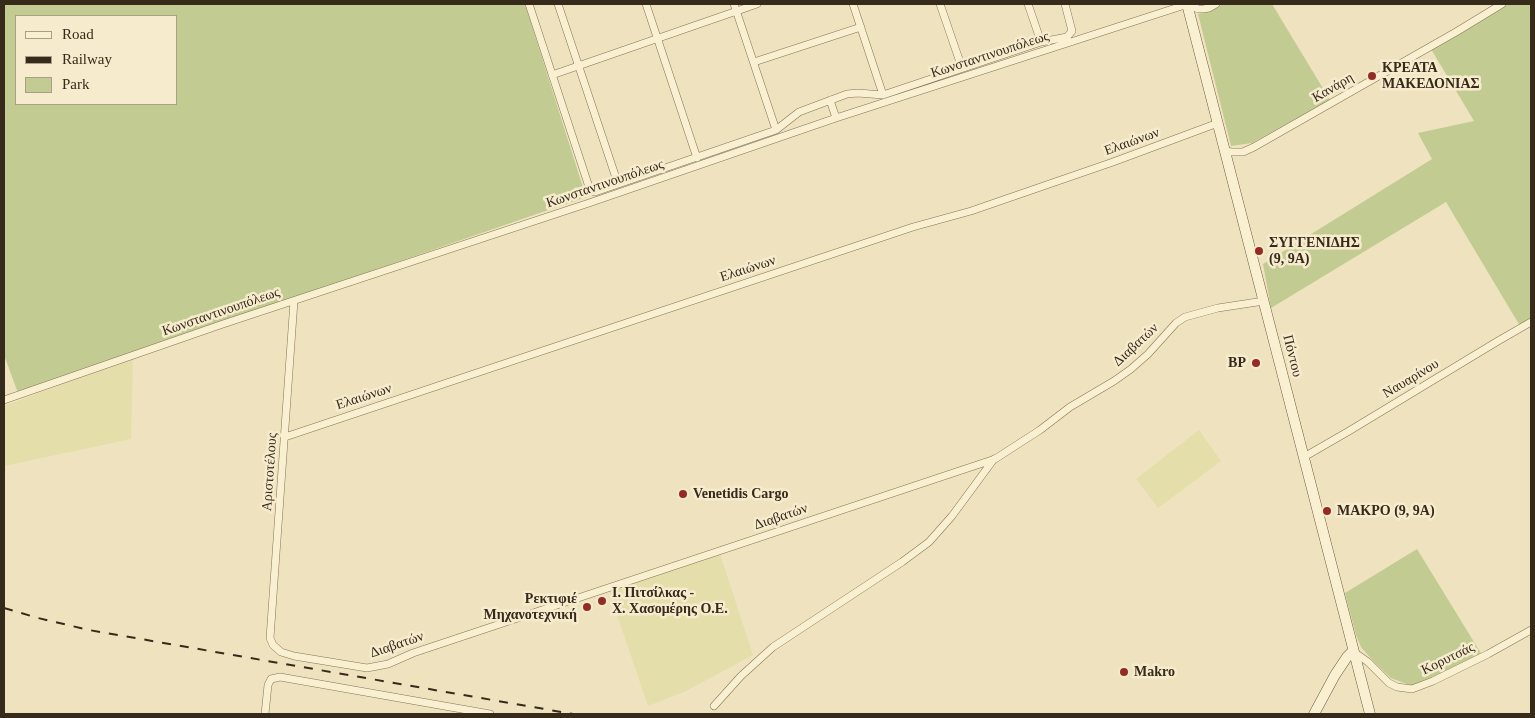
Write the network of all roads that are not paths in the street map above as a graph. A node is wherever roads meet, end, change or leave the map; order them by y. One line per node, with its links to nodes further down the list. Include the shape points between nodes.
1 (529, 4): 19 (street)
2 (558, 4): 17 (street)
3 (646, 4): 14 (street)
4 (757, 4): 12 (street)
5 (853, 4): 13 (street)
6 (940, 4): 18 (street)
7 (1028, 4): 15 (street)
8 (1065, 4): 15 (street, via 1072,31 1067,37)
9 (1187, 4): 10 (street, Κωνσταντινουπόλεως, via 1204,9); 22 (street, Κωνσταντινουπόλεως); 23 (street, Πόντου)
10 (1216, 4)
11 (1502, 4): 25 (street, Κανάρη, via 1254,147 1238,152)
12 (736, 7): 14 (street); 16 (street)
13 (861, 27): 16 (street); 20 (street)
14 (658, 38): 17 (street); 26 (street)
15 (1041, 42): 18 (street)
16 (754, 62): 24 (street)
17 (579, 65): 19 (street); 27 (street)
18 (962, 68): 20 (street)
19 (552, 75): 27 (street, via 590,190 595,192)
20 (883, 94): 21 (street, via 847,94)
21 (830, 100): 22 (street); 24 (street, via 799,112)
22 (836, 118): 28 (street, Κωνσταντινουπόλεως)
23 (1218, 123): 25 (street, Πόντου); 32 (street, Ελαιώνων, via 971,211 913,227)
24 (776, 130): 26 (street)
25 (1225, 151): 29 (street, Πόντου)
26 (697, 158): 27 (street)
27 (618, 184)
28 (294, 301): 31 (street, Κωνσταντινουπόλεως); 32 (street, Αριστοτέλους)
29 (1264, 301): 33 (street, Πόντου); 34 (street, Διαβατών, via 1185,317 1131,369)
30 (1531, 322): 33 (street, Ναυαρίνου)
31 (4, 400)
32 (286, 437): 36 (street, Αριστοτέλους)
33 (1304, 457): 37 (street, Πόντου)
34 (995, 459): 36 (street, Διαβατών, via 383,665 367,668 294,656); 38 (street, via 929,542 773,647)
35 (1531, 630): 37 (street, Κορυτσάς, via 1433,681 1412,688 1389,683)
36 (272, 645)
37 (1354, 651): 41 (street, via 1342,664); 42 (street, Πόντου)
38 (714, 706)
39 (265, 714): 40 (street, via 269,682 274,678)
40 (490, 714)
41 (1314, 714)
42 (1370, 714)

